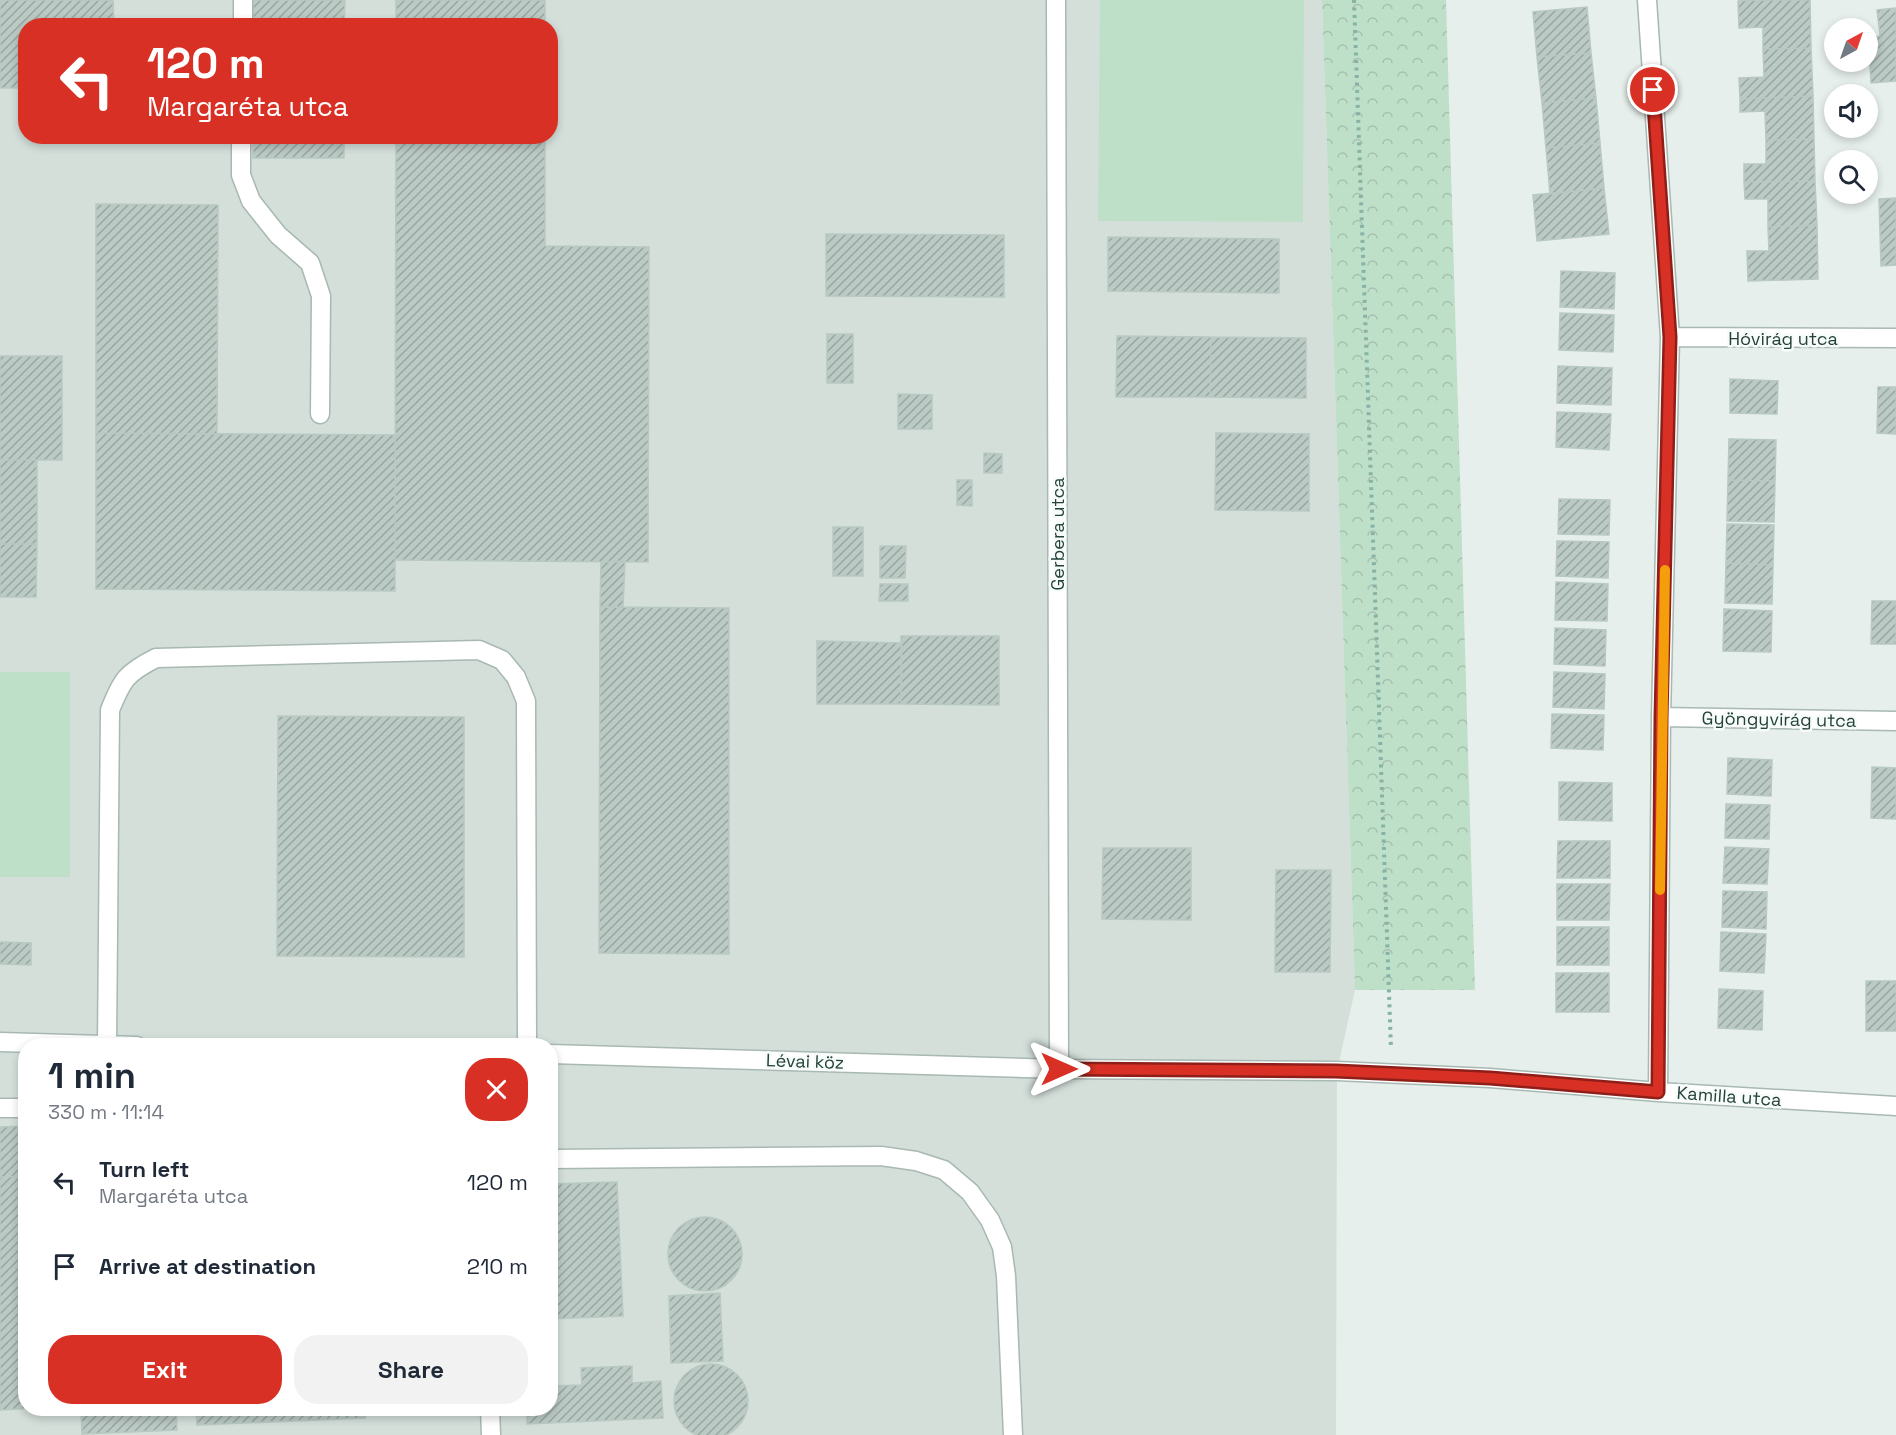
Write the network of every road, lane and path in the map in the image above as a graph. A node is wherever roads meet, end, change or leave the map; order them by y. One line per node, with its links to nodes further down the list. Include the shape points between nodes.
1 (243, 0): 5 (street)
2 (1056, 0): 17 (street, Gerbera utca)
3 (1354, 0): 18 (path)
4 (1647, 0): 7 (street)
5 (243, 18)
6 (241, 144): 9 (street, via 241,175 251,201 278,235 310,263 321,296)
7 (1670, 337): 8 (street, Hóvirág utca); 10 (street)
8 (1896, 338)
9 (320, 414)
10 (1661, 717): 11 (street, Gyöngyvirág utca); 19 (street)
11 (1896, 721)
12 (107, 1038): 13 (street, via 110,710 120,684 138,667 156,658 479,650 502,660 516,677 526,701)
13 (527, 1038)
14 (0, 1042): 15 (street)
15 (18, 1043)
16 (558, 1054): 17 (street, Lévai köz)
17 (1059, 1069): 18 (street, Kamilla utca)
18 (1392, 1073): 19 (street, Kamilla utca)
19 (1658, 1092): 20 (street, Kamilla utca)
20 (1896, 1106)
21 (0, 1107): 22 (street)
22 (18, 1108)
23 (558, 1159): 26 (street, via 881,1156 944,1170 970,1192 990,1220 1002,1247)
24 (490, 1416): 25 (street)
25 (491, 1435)
26 (1013, 1435)

